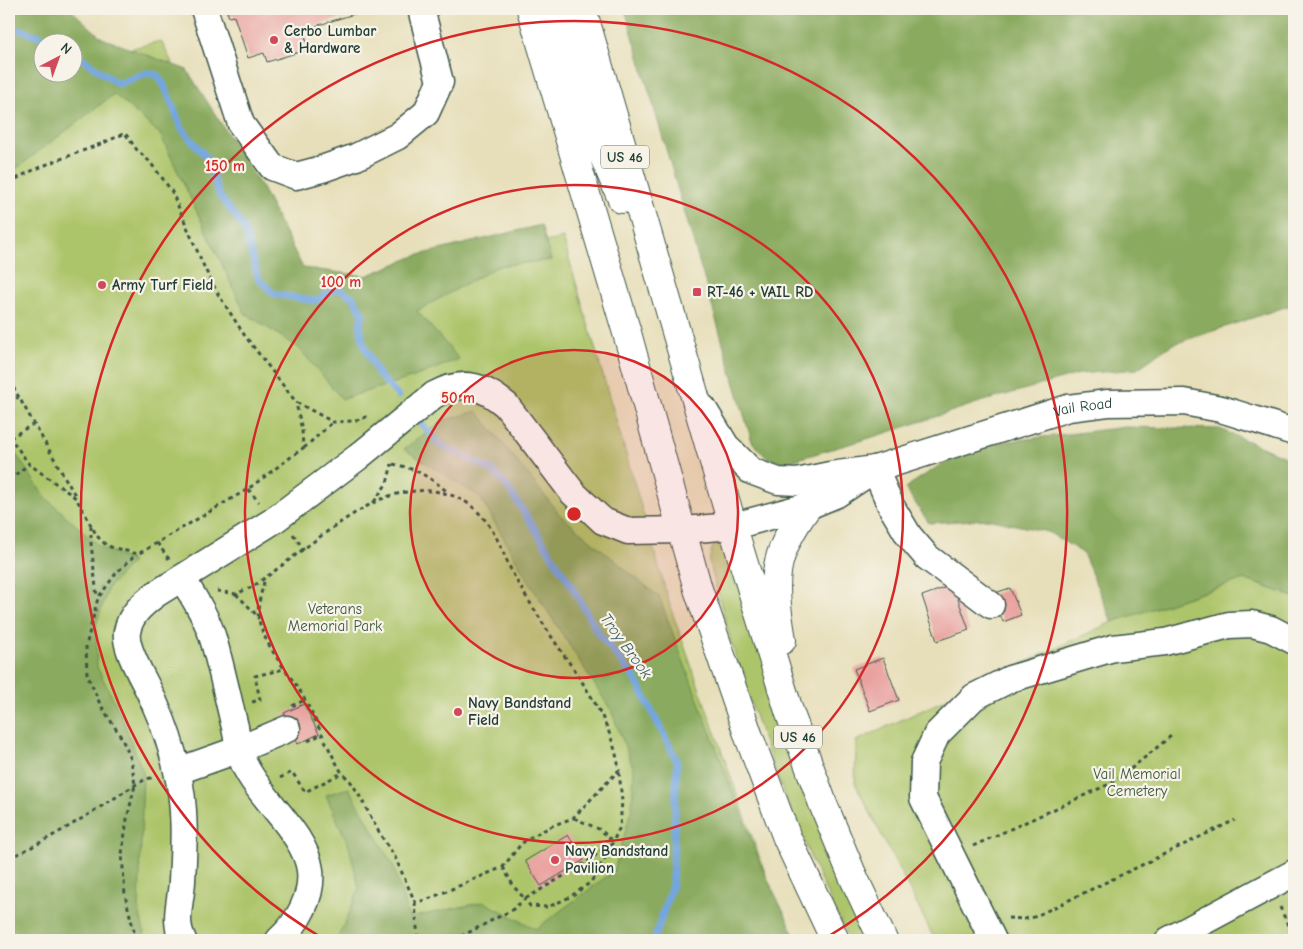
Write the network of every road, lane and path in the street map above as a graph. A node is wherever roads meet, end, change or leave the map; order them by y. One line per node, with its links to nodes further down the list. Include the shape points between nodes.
1 (204, 9): 2 (street, via 240,124 272,167 296,176 365,152 398,136 426,113 440,82)
2 (421, 9)
3 (531, 9): 30 (highway, US 46)
4 (558, 9): 7 (highway, via 596,138)
5 (582, 9): 7 (highway, US 46)
6 (9, 184): 12 (path, via 63,157 126,134 172,192 205,269 231,315)
7 (669, 306): 9 (highway, US 46)
8 (9, 380): 10 (path)
9 (694, 392): 22 (street, Vail Road, via 726,446 752,471 778,481 797,482); 29 (highway, US 46)
10 (19, 397): 11 (path); 15 (path)
11 (9, 402)
12 (296, 402): 14 (path); 18 (path)
13 (388, 419): 14 (path); 30 (street, Vail Road, via 456,386 485,389 506,405 572,492 602,521 628,531); 32 (street, Vail Road, via 358,457 273,521)
14 (333, 422): 18 (path)
15 (35, 423): 17 (path); 25 (path)
16 (1294, 432): 22 (street, Vail Road, via 1221,409 1184,402 1108,403 1068,408)
17 (9, 437): 20 (path)
18 (303, 448): 31 (path, via 248,488)
19 (387, 460): 21 (path)
20 (29, 464): 23 (path); 25 (path)
21 (393, 464): 24 (path, via 428,476); 26 (path)
22 (875, 469): 27 (street, Vail Road, via 837,494); 35 (street, via 908,536 927,557)
23 (9, 480)
24 (448, 493): 26 (path, via 417,490); 44 (path, via 468,502 497,536 516,579 604,719)
25 (76, 498): 28 (path)
26 (374, 502): 33 (path)
27 (808, 506): 29 (street, Vail Road); 42 (highway, via 785,542 776,577 776,607)
28 (91, 526): 31 (path, via 107,546); 34 (path)
29 (734, 526): 30 (street, Vail Road); 42 (highway, US 46)
30 (683, 530): 66 (highway, US 46, via 698,589 787,838)
31 (138, 554): 34 (path, via 116,572)
32 (182, 578): 43 (street, via 214,641); 45 (street, Vail Road, via 140,606 127,632 128,647 154,702)
33 (265, 578): 36 (path); 36 (path, via 236,594)
34 (98, 598): 48 (path, via 86,646 87,674 131,759)
35 (992, 604)
36 (259, 619): 38 (path)
37 (1294, 641): 52 (street, via 1272,629 1252,624 1229,625 1164,642 1113,648 1010,679 974,696 937,734 924,762 923,798)
38 (284, 669): 39 (path, via 255,676); 47 (path, via 306,700)
39 (260, 700)
40 (287, 729): 43 (street)
41 (1170, 736): 52 (path, via 1116,781)
42 (799, 740): 67 (highway, US 46, via 852,874)
43 (240, 749): 45 (street); 63 (street, via 251,775 296,838 309,864 310,882 304,907 292,927)
44 (619, 770): 49 (path); 51 (path, via 620,827)
45 (178, 771): 48 (path); 62 (street, Vail Road, via 184,811 182,882 177,920)
46 (292, 772): 47 (path, via 305,792)
47 (342, 772): 58 (path, via 395,856)
48 (134, 785): 53 (path, via 76,822); 61 (path, via 122,854 124,895)
49 (573, 818): 51 (path, via 601,830); 54 (path, via 529,838)
50 (1235, 820): 59 (path, via 1034,917 1013,919)
51 (613, 842): 57 (path, via 587,862); 57 (path, via 591,882 570,896 548,907 530,906)
52 (952, 856): 59 (street)
53 (9, 858)
54 (503, 867): 57 (path); 58 (path)
55 (1294, 874): 56 (street)
56 (1271, 886): 60 (path); 69 (street)
57 (524, 899): 65 (path, via 512,910)
58 (415, 902): 64 (path)
59 (977, 908): 68 (street)
60 (1294, 939)
61 (136, 940)
62 (183, 940)
63 (279, 940)
64 (418, 940)
65 (454, 940)
66 (834, 940)
67 (883, 940)
68 (993, 940)
69 (1169, 940)

